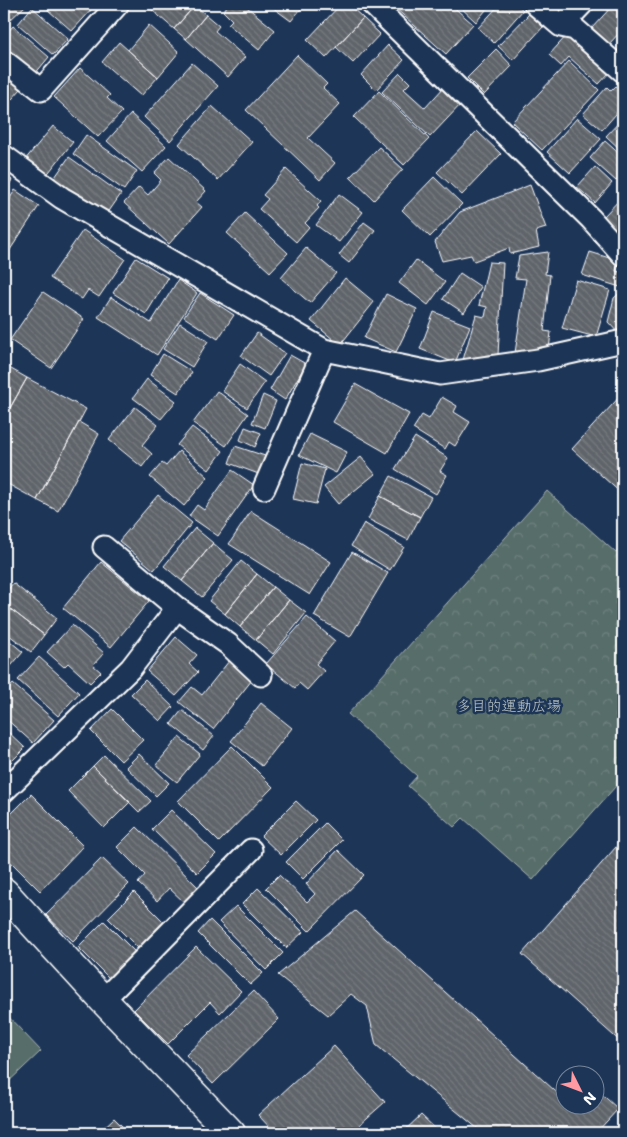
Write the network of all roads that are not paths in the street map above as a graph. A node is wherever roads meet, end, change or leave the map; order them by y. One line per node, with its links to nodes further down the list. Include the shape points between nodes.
1 (118, 4): 6 (lane, via 41,90)
2 (372, 4): 9 (lane, via 591,218)
3 (535, 4): 5 (lane)
4 (582, 4): 5 (lane)
5 (561, 26): 7 (lane, via 575,29)
6 (4, 61)
7 (623, 71)
8 (4, 156): 11 (lane, via 62,198)
9 (623, 255)
10 (623, 342): 11 (lane, via 538,360 440,374)
11 (324, 350): 12 (lane)
12 (264, 488)
13 (104, 547): 14 (lane)
14 (177, 608): 15 (lane, via 228,644); 16 (lane, via 131,668)
15 (261, 675)
16 (4, 791)
17 (252, 850): 19 (lane)
18 (4, 892): 19 (street)
19 (104, 1000): 20 (street)
20 (231, 1133)

